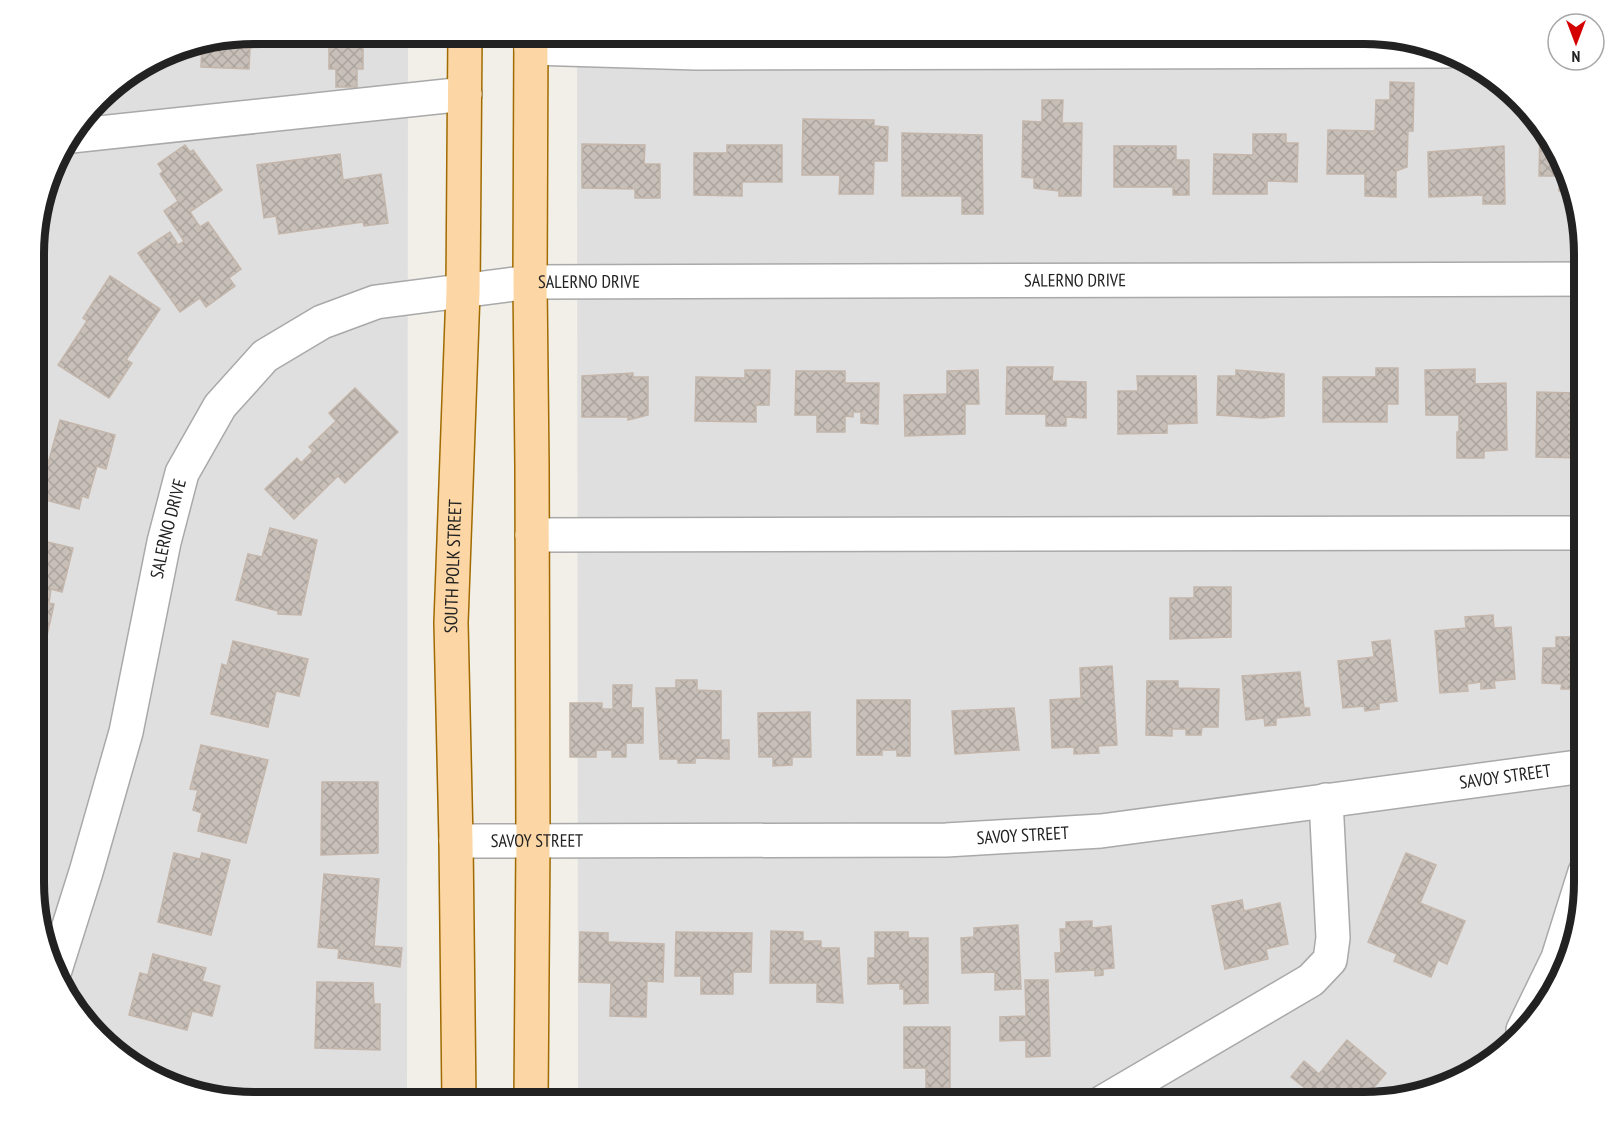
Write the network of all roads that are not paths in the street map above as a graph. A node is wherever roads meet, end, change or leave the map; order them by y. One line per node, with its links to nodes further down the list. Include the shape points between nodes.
1 (465, 44): 5 (main road, SOUTH POLK STREET)
2 (531, 44): 8 (main road)
3 (582, 44): 4 (street, via 697,53)
4 (1419, 51)
5 (465, 94): 6 (street); 9 (main road, SOUTH POLK STREET)
6 (81, 135)
7 (1574, 279): 8 (street, SALERNO DRIVE)
8 (530, 282): 9 (street, SALERNO DRIVE); 11 (main road)
9 (463, 292): 14 (main road, SOUTH POLK STREET, via 451,623); 17 (street, SALERNO DRIVE, via 376,302 322,322 265,356 220,406 182,474 164,542 126,732)
10 (1574, 533): 11 (street)
11 (532, 534): 15 (main road)
12 (1574, 767): 13 (street, SAVOY STREET)
13 (1326, 800): 15 (street, SAVOY STREET, via 1101,831 958,839); 21 (street, via 1333,938 1330,960 1311,980)
14 (456, 841): 15 (street, SAVOY STREET); 19 (main road, SOUTH POLK STREET)
15 (533, 842): 20 (main road)
16 (1571, 917): 18 (street)
17 (58, 960)
18 (1541, 994)
19 (459, 1091)
20 (531, 1091)
21 (1120, 1092)

